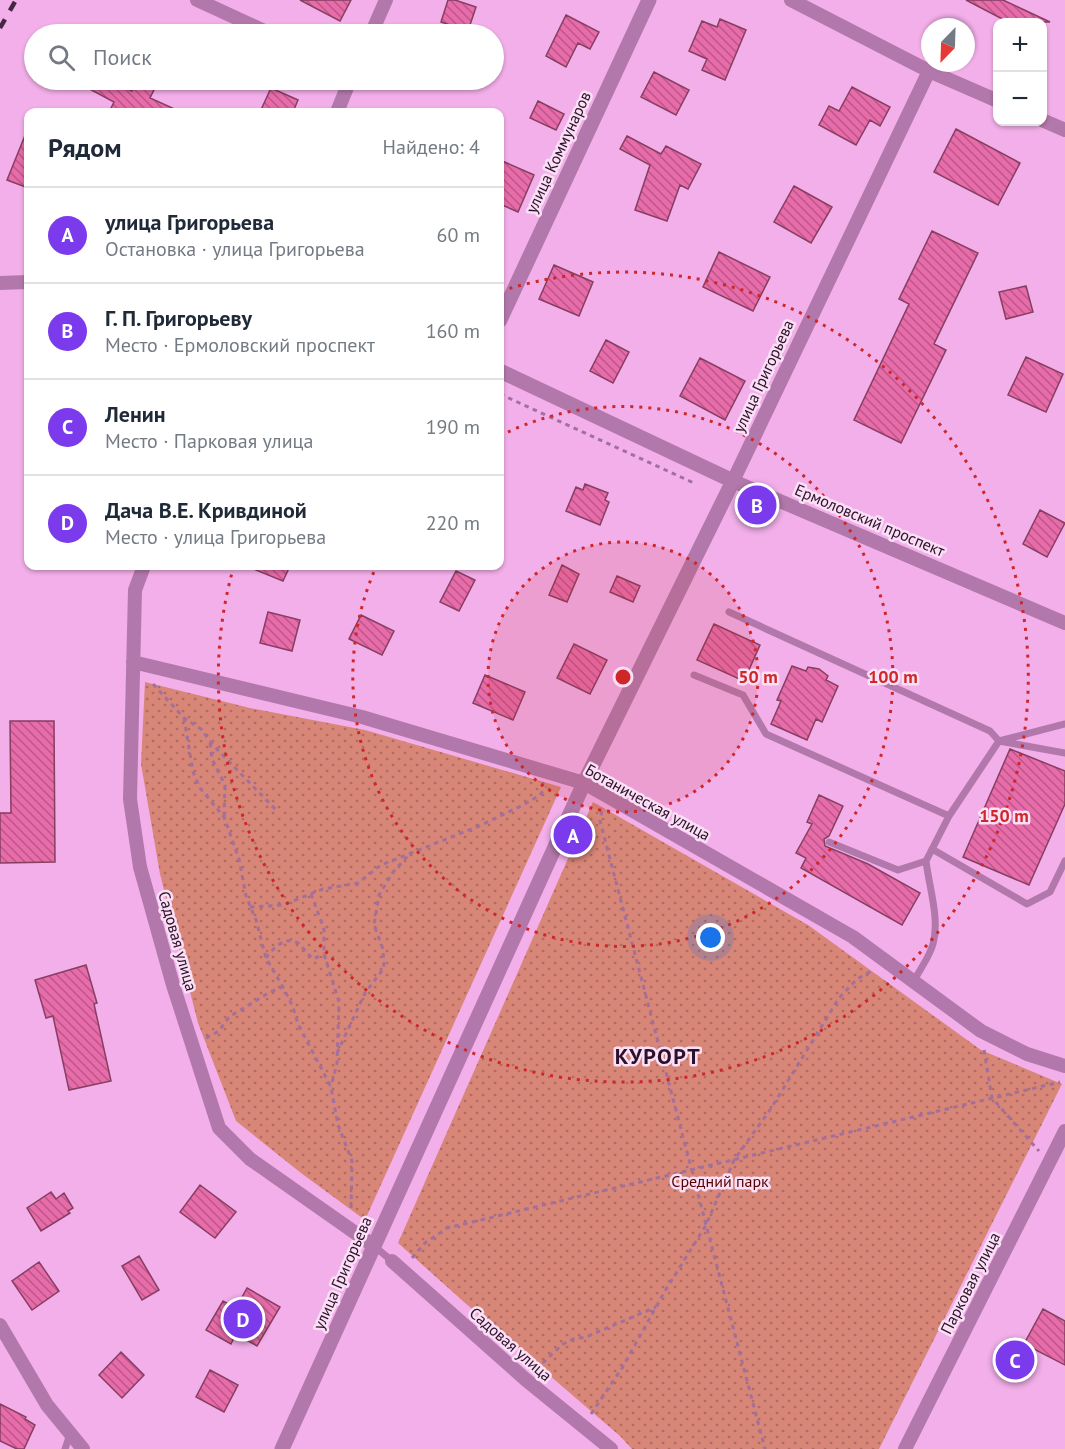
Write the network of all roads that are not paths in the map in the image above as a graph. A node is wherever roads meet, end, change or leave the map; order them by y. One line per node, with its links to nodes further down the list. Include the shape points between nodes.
1 (197, 0): 6 (street)
2 (386, 0): 7 (street)
3 (648, 0): 18 (street, улица Коммунаров)
4 (791, 0): 5 (street)
5 (806, 3): 8 (street)
6 (250, 24)
7 (375, 24)
8 (921, 67)
9 (929, 72): 20 (street, улица Григорьева)
10 (931, 72): 12 (street)
11 (346, 90): 13 (street)
12 (993, 99)
13 (339, 108)
14 (1047, 122): 15 (street)
15 (1065, 130)
16 (24, 282): 17 (street)
17 (0, 283)
18 (504, 311)
19 (504, 373): 20 (street, Ермоловский проспект)
20 (733, 481): 23 (street, Ермоловский проспект); 29 (street, улица Григорьева)
21 (142, 570): 24 (street, Садовая улица, via 135,590)
22 (729, 612): 27 (lane, via 990,731)
23 (1065, 623)
24 (134, 662): 29 (street, Ботаническая улица, via 362,717); 38 (street, Садовая улица, via 129,799 140,867 219,1128 250,1159)
25 (694, 675): 30 (lane, via 743,695 766,734)
26 (1065, 724): 27 (lane)
27 (999, 741): 28 (lane); 30 (lane)
28 (1065, 753)
29 (584, 783): 35 (street, Ботаническая улица, via 854,937); 38 (street, улица Григорьева)
30 (949, 816): 32 (lane)
31 (829, 842): 33 (lane, via 898,870)
32 (932, 849): 33 (lane); 34 (lane, via 1027,904 1050,892)
33 (926, 861): 35 (lane, via 937,922 933,946)
34 (1065, 861)
35 (914, 981): 36 (street, Ботаническая улица, via 981,1031 1027,1054)
36 (1065, 1066)
37 (1065, 1131): 46 (street, Парковая улица)
38 (374, 1246): 39 (lane); 44 (street, улица Григорьева)
39 (397, 1266): 45 (street, Садовая улица)
40 (0, 1325): 41 (street, via 46,1405)
41 (70, 1434): 42 (lane); 43 (street)
42 (65, 1449)
43 (83, 1449)
44 (282, 1449)
45 (611, 1449)
46 (905, 1449)

